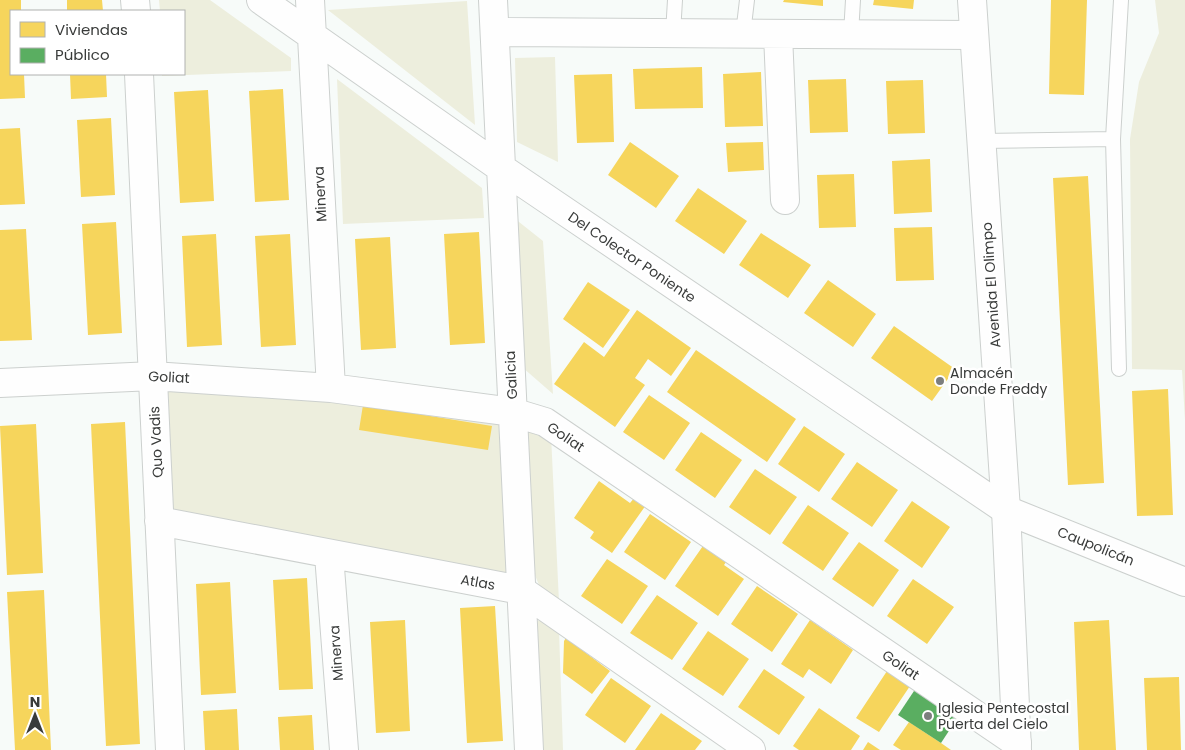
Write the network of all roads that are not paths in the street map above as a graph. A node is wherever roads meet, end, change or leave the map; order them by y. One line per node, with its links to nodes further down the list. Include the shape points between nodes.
1 (261, 0): 15 (street, Del Colector Poniente)
2 (310, 0): 15 (street, Minerva)
3 (494, 0): 9 (street, Galicia)
4 (675, 0): 10 (lane)
5 (747, 0): 11 (lane)
6 (853, 0): 13 (lane)
7 (972, 0): 14 (street, Avenida El Olimpo)
8 (1121, 0): 17 (lane)
9 (495, 32): 10 (street); 19 (street, Galicia)
10 (673, 33): 11 (street)
11 (743, 34): 12 (street)
12 (778, 34): 13 (street); 20 (street)
13 (851, 34): 14 (street)
14 (974, 35): 18 (street, Avenida El Olimpo)
15 (312, 36): 19 (street, Del Colector Poniente); 24 (street, Minerva)
16 (139, 75): 22 (street, Quo Vadis)
17 (1114, 139): 18 (lane); 21 (lane)
18 (980, 141): 26 (street, Avenida El Olimpo)
19 (501, 168): 25 (street, Galicia); 26 (street, Del Colector Poniente)
20 (785, 200)
21 (1118, 369)
22 (153, 376): 23 (street, Goliat); 24 (street, Goliat); 27 (street, Quo Vadis)
23 (0, 383)
24 (332, 388): 25 (street, Goliat)
25 (512, 412): 30 (street, Galicia); 31 (street, Goliat, via 545,422)
26 (1006, 510): 29 (street, Caupolicán); 31 (street, Avenida El Olimpo)
27 (159, 521): 28 (street, Atlas); 32 (street, Quo Vadis)
28 (329, 555): 30 (street, Atlas); 33 (street, Minerva)
29 (1185, 582)
30 (521, 590): 34 (street, Galicia); 35 (street, Atlas)
31 (1017, 747)
32 (170, 750)
33 (344, 750)
34 (529, 750)
35 (751, 750)

